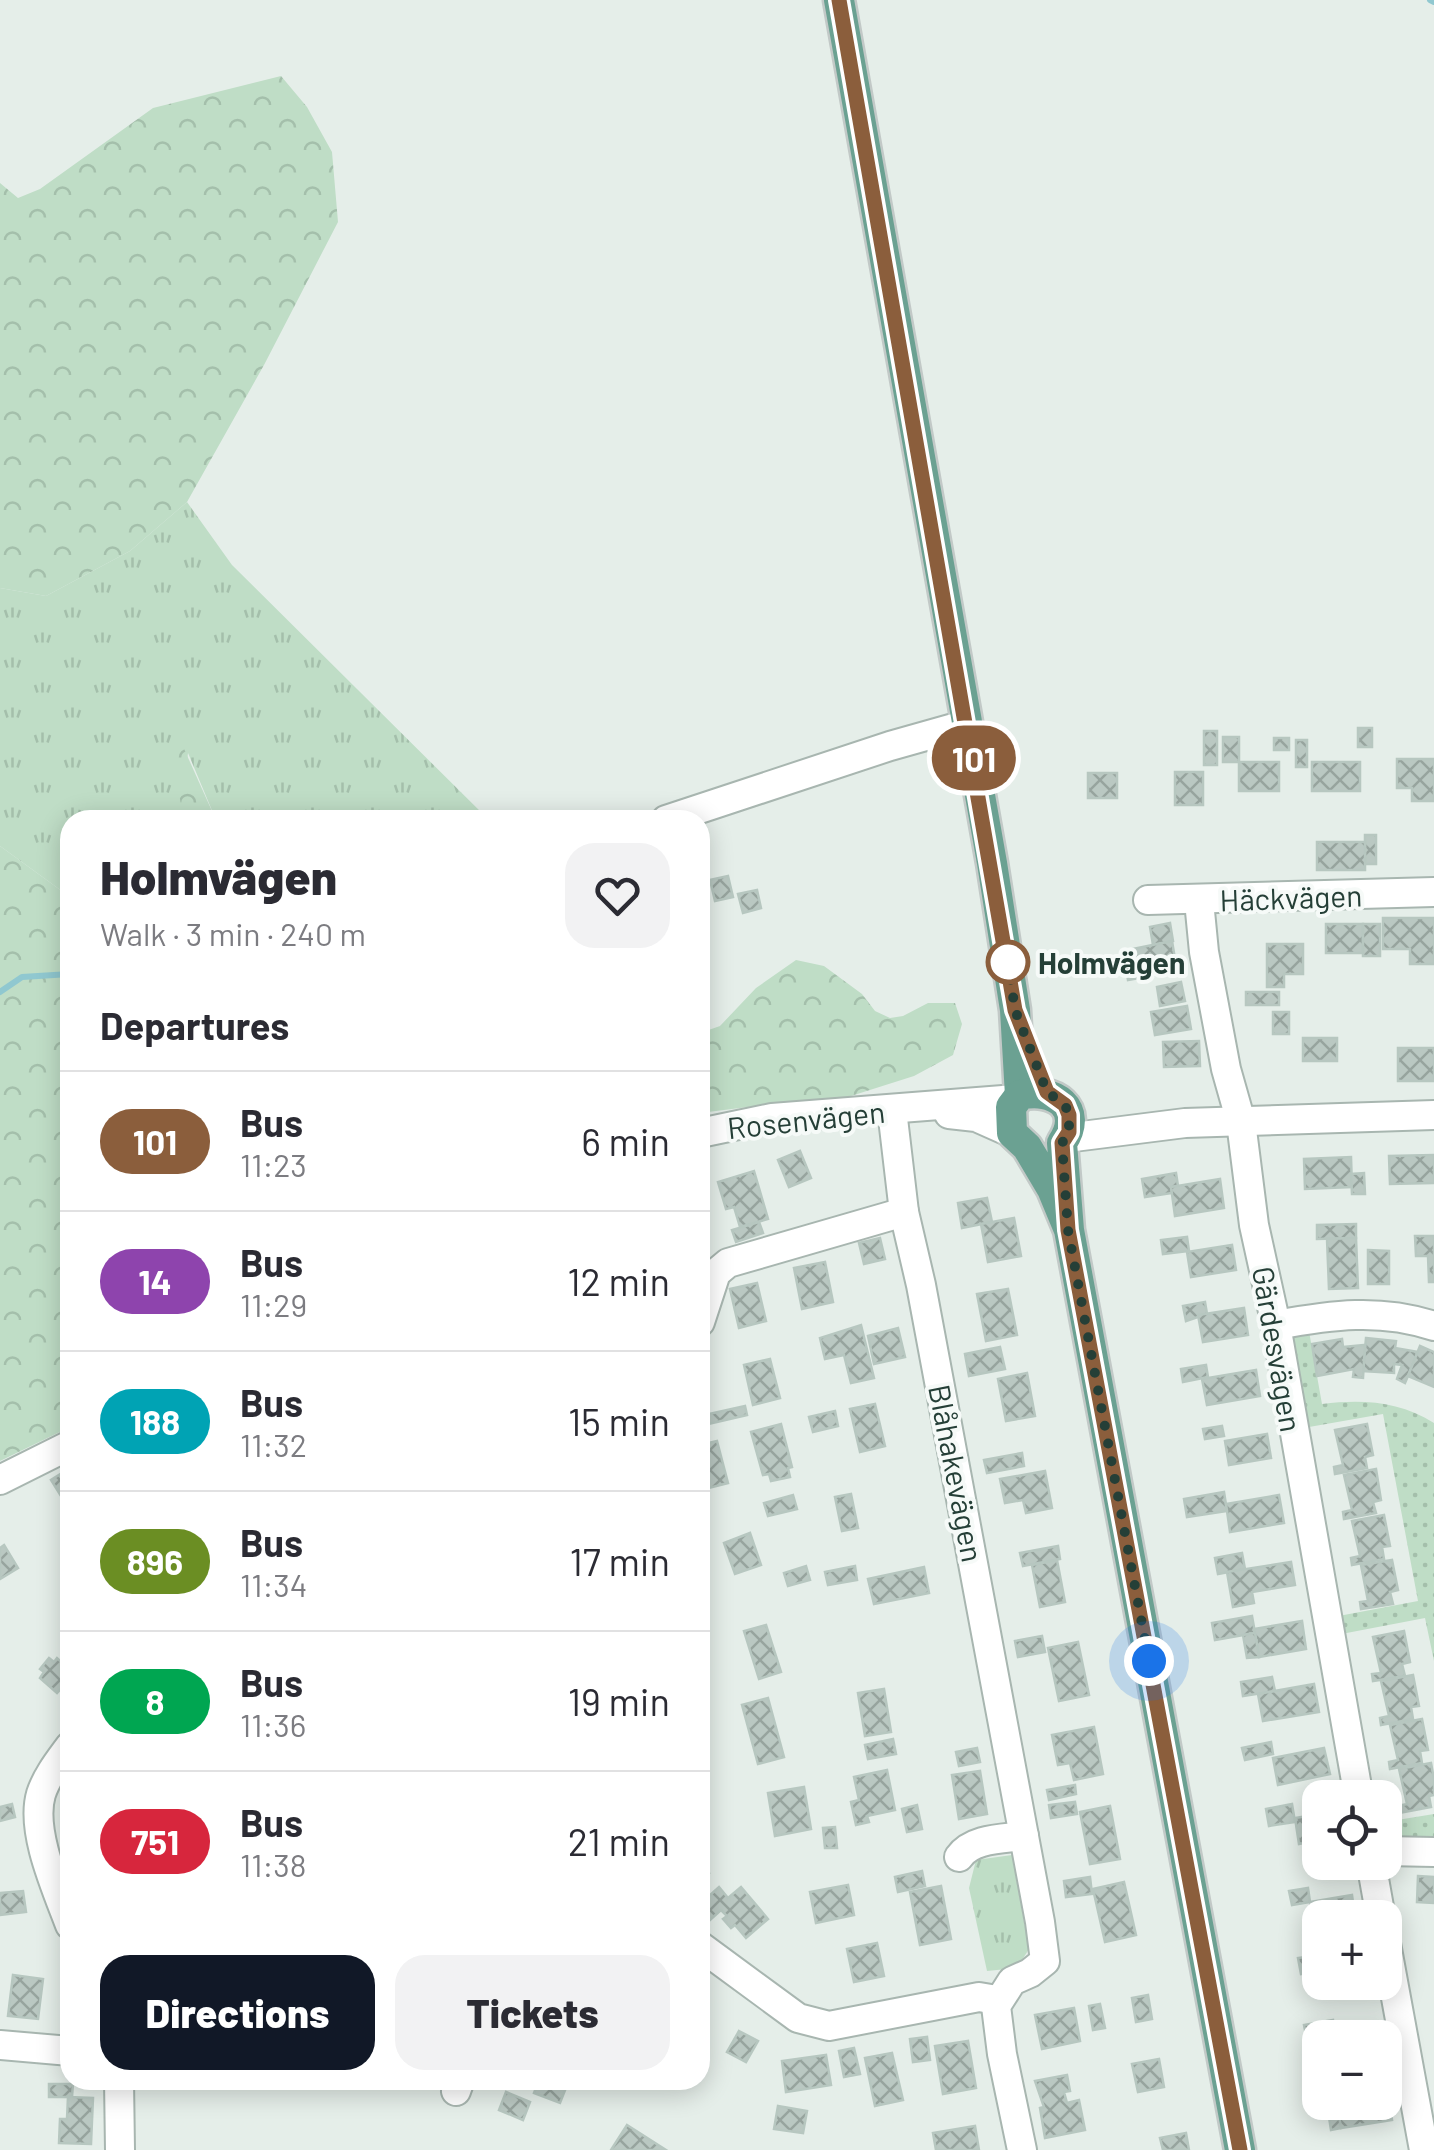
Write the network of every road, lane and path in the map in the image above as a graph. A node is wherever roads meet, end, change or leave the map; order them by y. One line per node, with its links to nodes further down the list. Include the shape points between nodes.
1 (839, 0): 2 (main road)
2 (968, 724): 3 (street); 7 (main road)
3 (696, 810)
4 (1434, 892): 6 (street, Häckvägen)
5 (1148, 900): 6 (street, Häckvägen)
6 (1199, 901): 10 (street, Gärdesvägen)
7 (1028, 1095): 8 (street, Rosenvägen); 12 (main road, via 1065,1105); 13 (main road, via 1011,1108)
8 (902, 1109): 11 (street, Rosenvägen, via 772,1118); 13 (street, Rosenvägen, via 976,1117); 14 (street, Blåhakevägen)
9 (1434, 1115): 10 (street)
10 (1241, 1122): 12 (street); 17 (street, Gärdesvägen)
11 (710, 1131)
12 (1066, 1132): 13 (main road, via 1044,1150); 15 (main road)
13 (1019, 1140): 15 (main road, via 1052,1189)
14 (904, 1212): 16 (street, via 728,1263); 23 (street, Blåhakevägen)
15 (1068, 1230): 37 (main road)
16 (710, 1291)
17 (1276, 1326): 18 (street, via 1361,1313); 22 (street, Gärdesvägen)
18 (1434, 1326)
19 (60, 1450): 20 (street)
20 (0, 1480)
21 (60, 1760): 27 (street, via 40,1797 47,1867)
22 (1357, 1780)
23 (1024, 1836): 26 (street, via 974,1844); 30 (street, Blåhakevägen, via 1045,1961 1006,1986)
24 (1402, 1851): 25 (street)
25 (1434, 1852)
26 (959, 1857)
27 (60, 1900)
28 (710, 1953): 30 (street, via 812,2023 829,2026 979,1997)
29 (1400, 2000): 34 (street)
30 (996, 2006): 36 (street)
31 (0, 2045): 32 (street)
32 (60, 2050)
33 (118, 2090): 35 (street)
34 (1425, 2108): 38 (street)
35 (120, 2150)
36 (1022, 2150)
37 (1240, 2150)
38 (1424, 2150)

